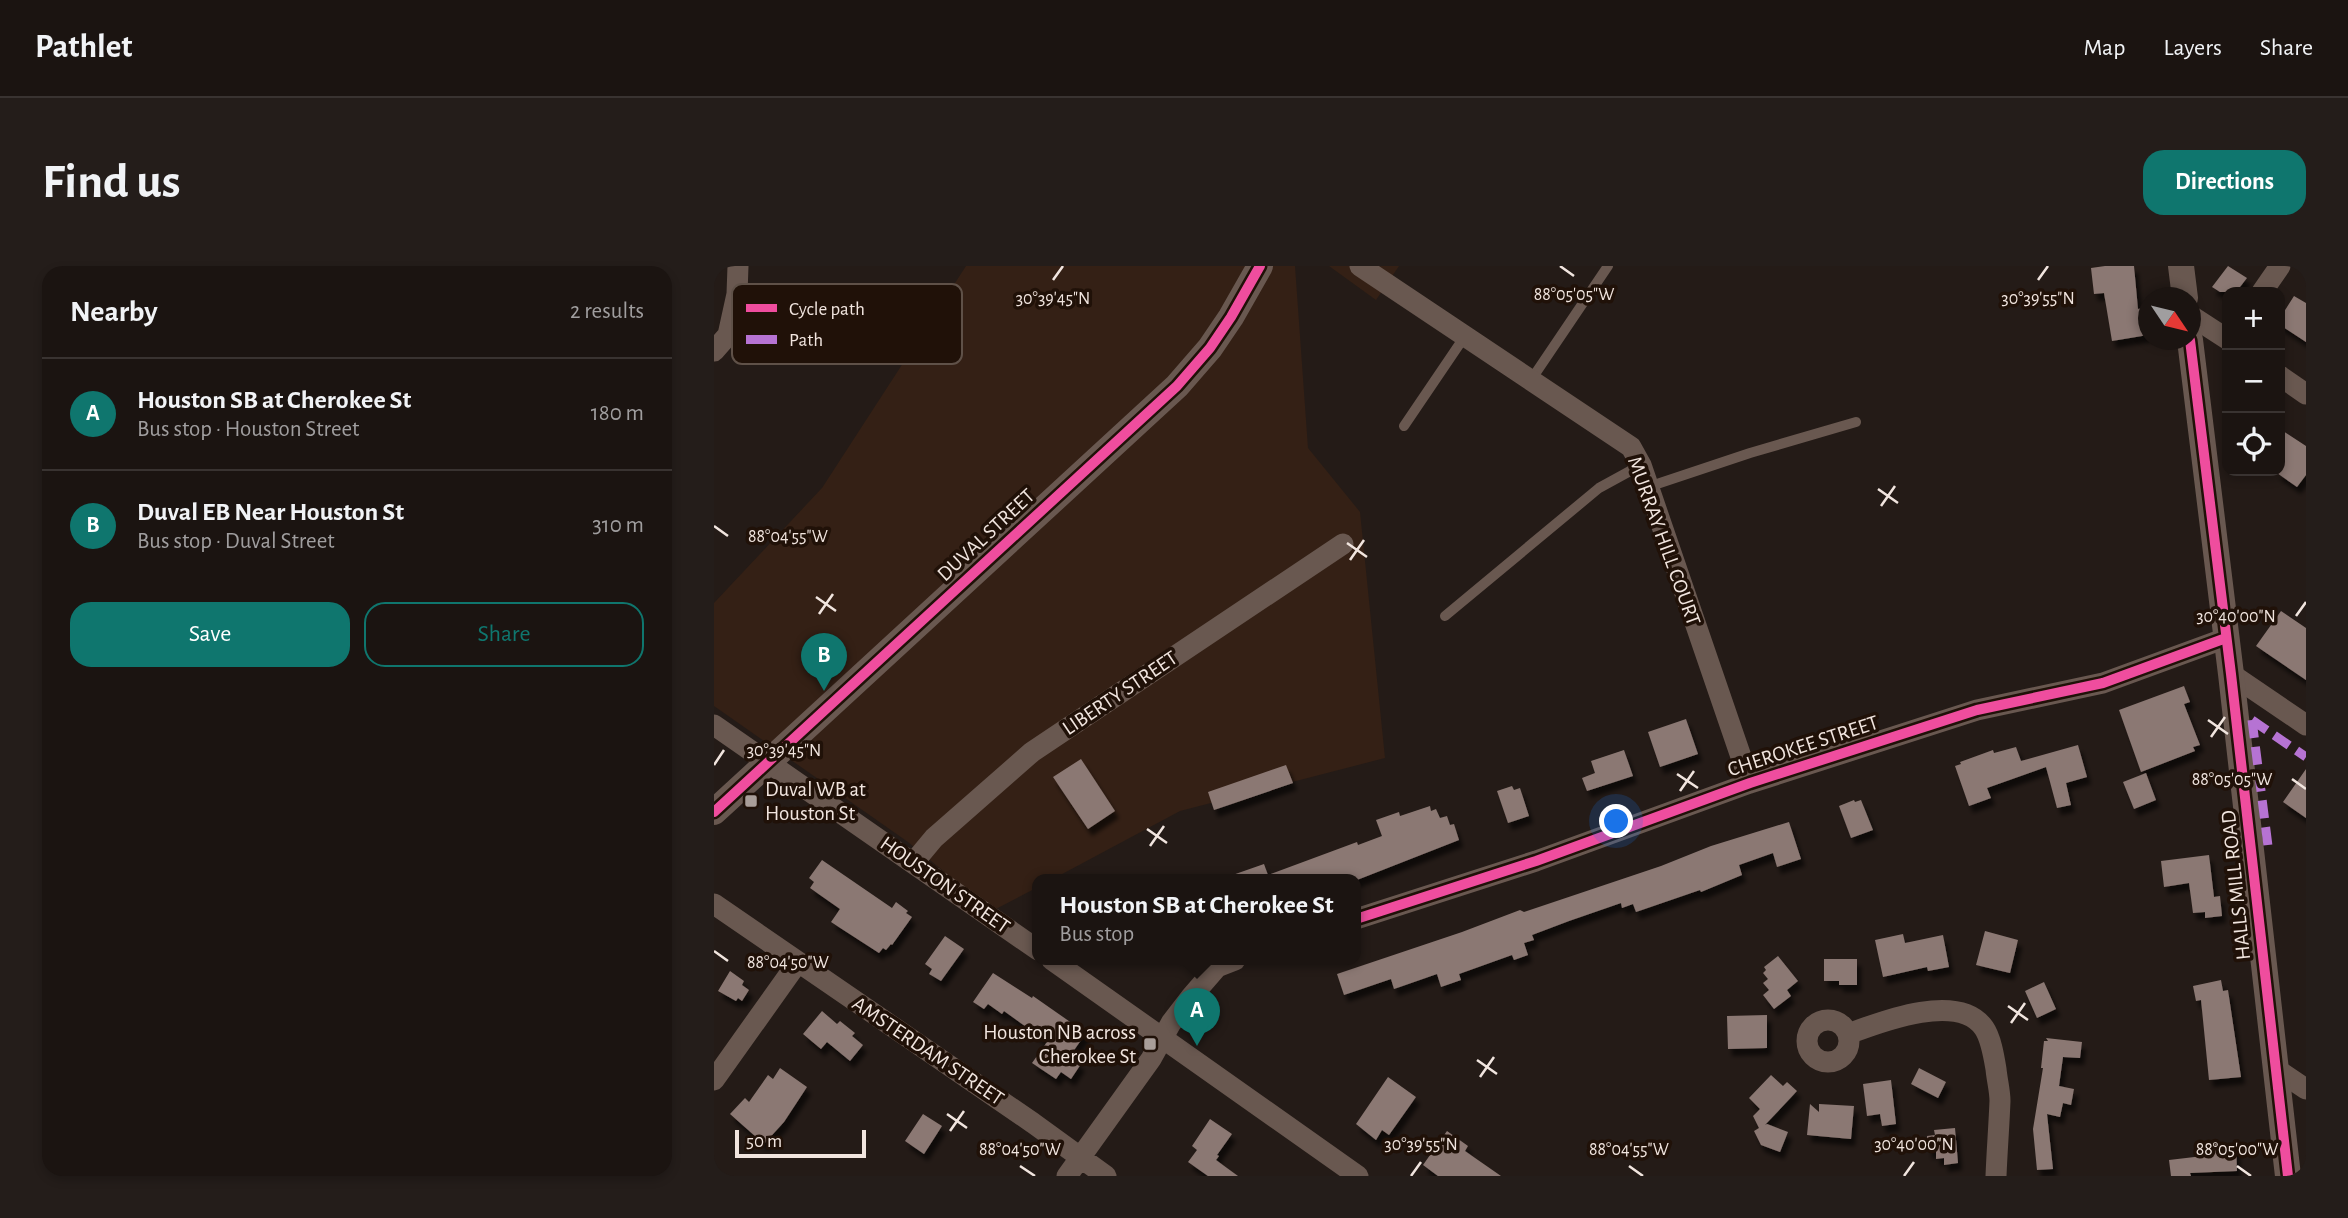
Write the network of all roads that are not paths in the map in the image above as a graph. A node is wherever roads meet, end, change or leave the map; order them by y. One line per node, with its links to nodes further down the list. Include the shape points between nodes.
1 (738, 266): 7 (street)
2 (1260, 266): 29 (street, DUVAL STREET, via 1210,348 1177,386)
3 (1360, 266): 12 (street, MURRAY HILL COURT)
4 (1608, 266): 17 (lane)
5 (2181, 266): 8 (street)
6 (2280, 266): 9 (street)
7 (737, 284)
8 (2184, 287)
9 (2265, 287)
10 (732, 317): 15 (street, via 728,335)
11 (2201, 323): 13 (street)
12 (1465, 336): 17 (street, MURRAY HILL COURT); 20 (lane)
13 (2222, 336)
14 (2191, 350): 25 (street, HALLS MILL ROAD)
15 (714, 351)
16 (2285, 379): 18 (street)
17 (1531, 380): 21 (street, MURRAY HILL COURT, via 1631,447)
18 (2306, 394)
19 (1856, 422): 22 (lane)
20 (1405, 426)
21 (1641, 465): 22 (street, MURRAY HILL COURT); 24 (lane, via 1599,488)
22 (1648, 487): 30 (street, MURRAY HILL COURT)
23 (1343, 544): 32 (street, LIBERTY STREET, via 1032,752 934,838)
24 (1445, 616)
25 (2226, 638): 26 (street, HALLS MILL ROAD); 30 (street, CHEROKEE STREET, via 2104,683 1977,710)
26 (2231, 674): 28 (street); 41 (street, HALLS MILL ROAD)
27 (714, 724): 29 (street, HOUSTON STREET)
28 (2306, 725)
29 (767, 762): 31 (street, DUVAL STREET); 32 (street, HOUSTON STREET)
30 (1751, 783): 34 (street, CHEROKEE STREET, via 1536,861)
31 (714, 811)
32 (914, 863): 35 (street, HOUSTON STREET)
33 (714, 904): 36 (street, AMSTERDAM STREET)
34 (1361, 917)
35 (1032, 946)
36 (798, 962): 42 (street); 44 (street, AMSTERDAM STREET)
37 (1059, 965): 40 (street)
38 (1222, 965): 40 (street, via 1191,997)
39 (1849, 1034): 48 (street, via 1928,1010 1954,1011 1984,1028 2000,1099)
40 (1162, 1038): 44 (street); 47 (street)
41 (2276, 1069): 43 (street); 49 (street, HALLS MILL ROAD)
42 (714, 1080)
43 (2306, 1089)
44 (1080, 1157): 45 (street); 46 (street, AMSTERDAM STREET)
45 (1067, 1176)
46 (1106, 1176)
47 (1359, 1176)
48 (1996, 1176)
49 (2288, 1176)

